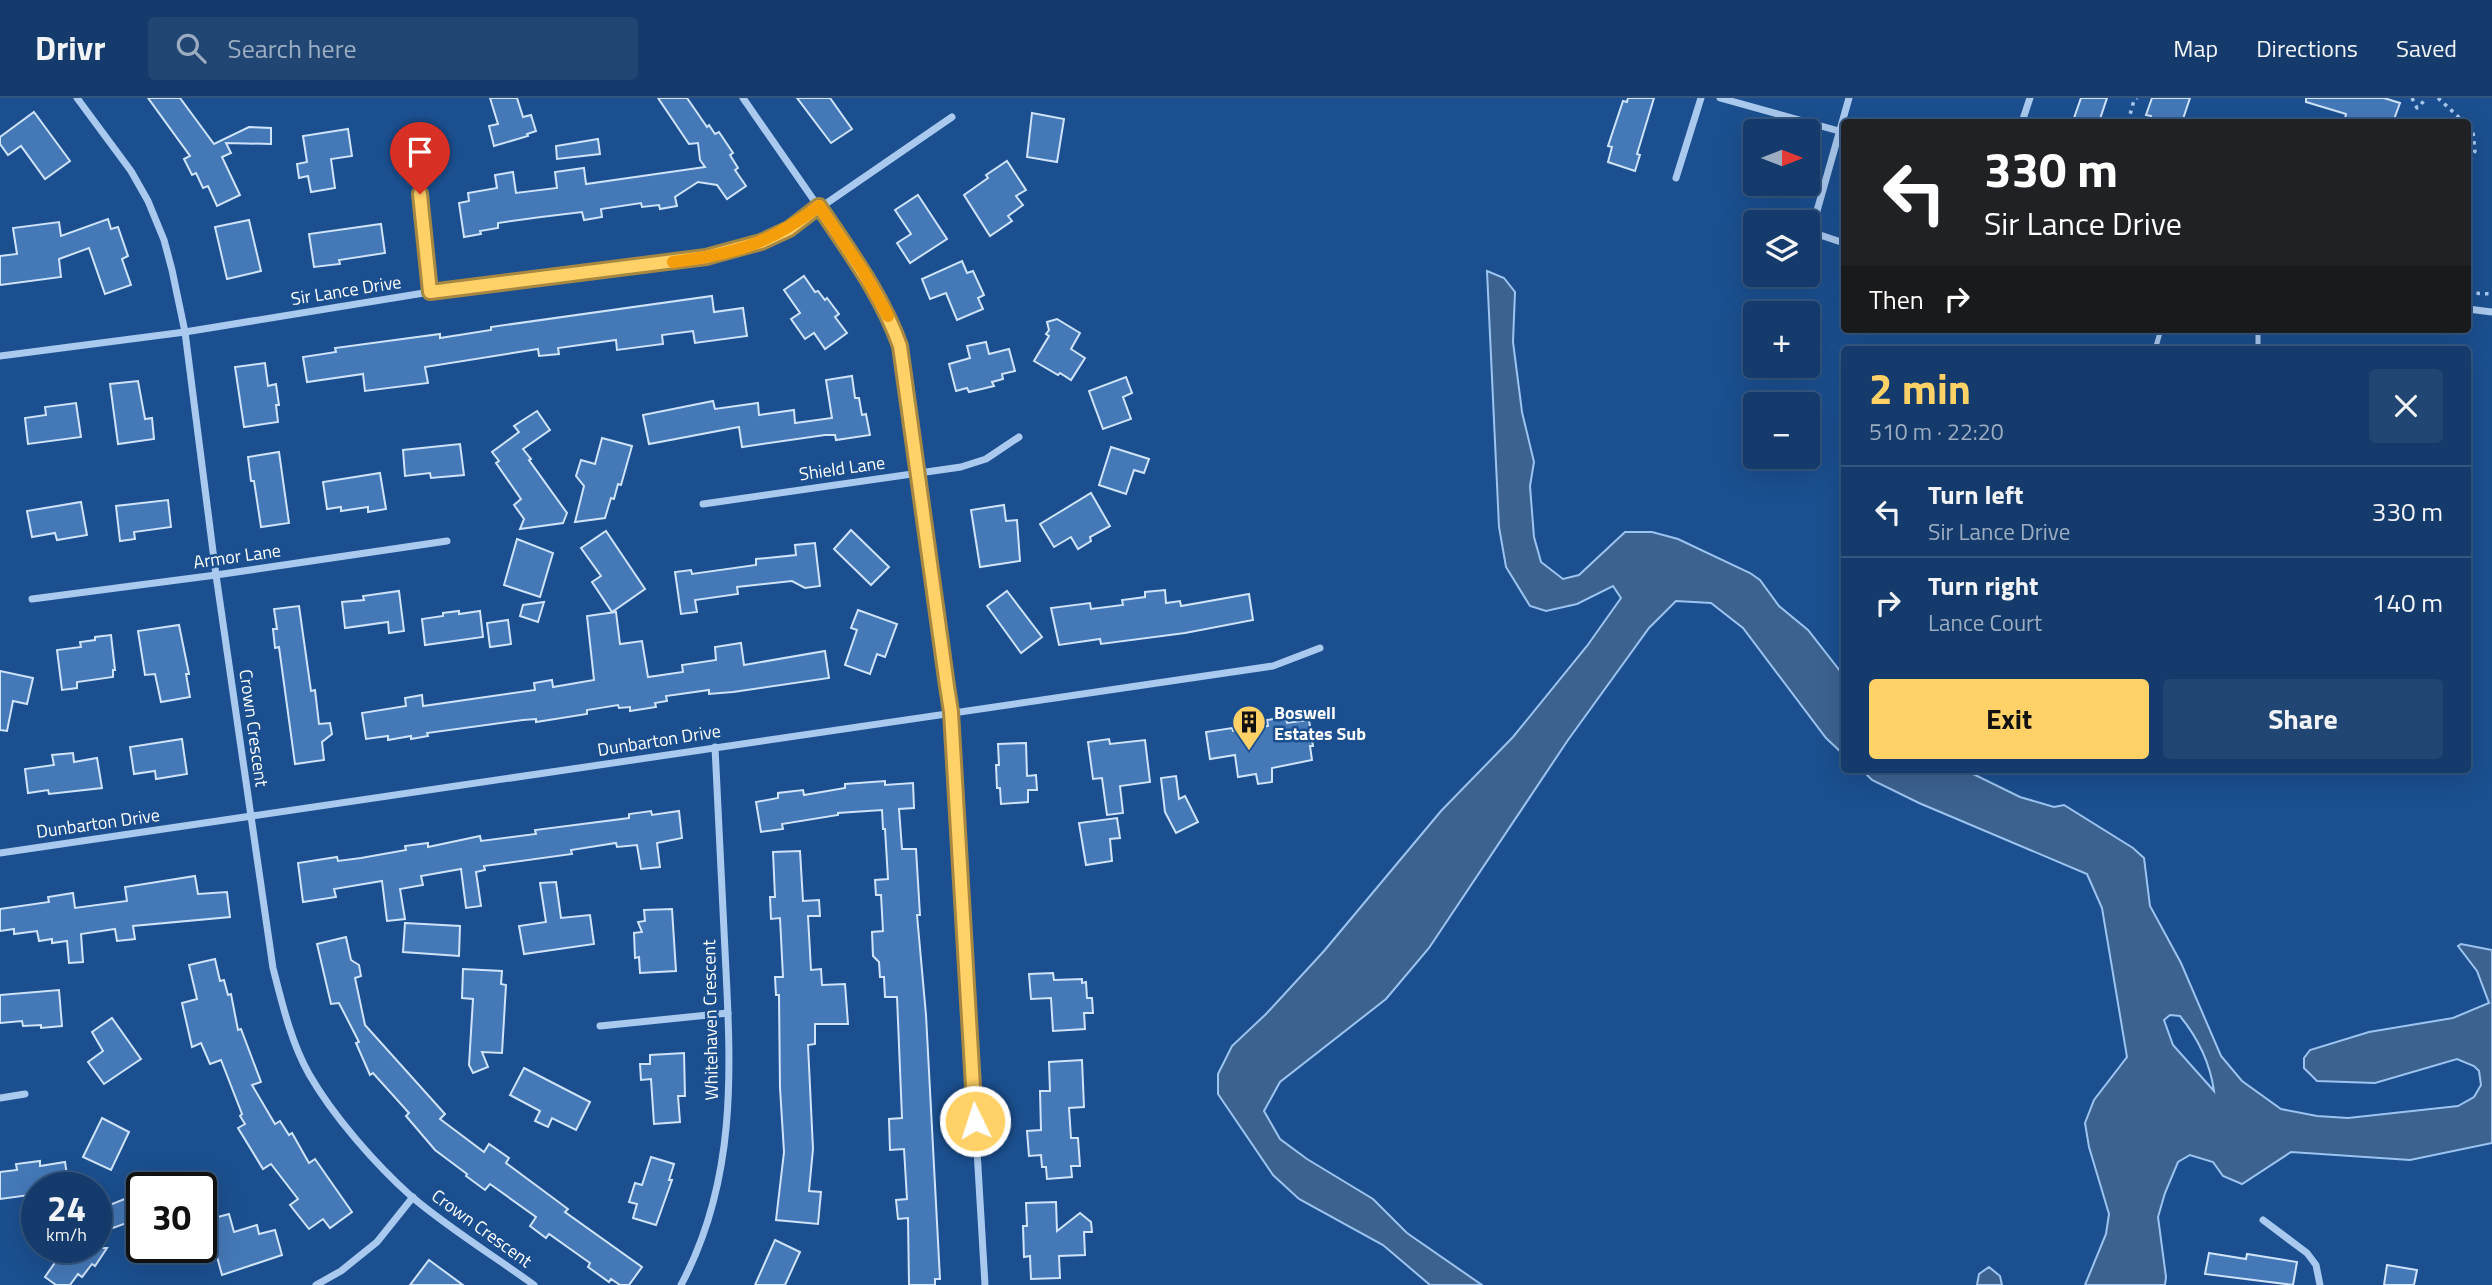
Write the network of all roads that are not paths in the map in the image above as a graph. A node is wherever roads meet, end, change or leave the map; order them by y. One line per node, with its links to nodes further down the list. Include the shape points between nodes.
1 (77, 98): 19 (street, Crown Crescent, via 148,201 164,240)
2 (743, 98): 14 (street)
3 (1701, 98): 13 (street)
4 (1720, 98): 11 (street)
5 (1849, 98): 8 (street)
6 (2030, 98): 9 (street)
7 (952, 117): 14 (street, Sir Lance Drive)
8 (1843, 119)
9 (2023, 119)
10 (1841, 124): 11 (street)
11 (1839, 131): 15 (street, via 1811,232)
12 (415, 144): 16 (street)
13 (1676, 178)
14 (819, 206): 16 (street, Sir Lance Drive, via 789,229 761,242 706,257); 22 (street, via 891,321 906,378)
15 (1841, 242)
16 (430, 292): 19 (street, Sir Lance Drive)
17 (2471, 309): 18 (street)
18 (2492, 312)
19 (185, 332): 20 (street, Sir Lance Drive); 25 (street, Crown Crescent)
20 (0, 356)
21 (1019, 437): 22 (street, Shield Lane, via 985,459)
22 (919, 473): 23 (street, Shield Lane); 28 (street)
23 (703, 504)
24 (447, 541): 25 (street, Armor Lane)
25 (216, 575): 26 (street, Armor Lane); 30 (street, Crown Crescent)
26 (32, 598)
27 (1320, 648): 28 (street, Dunbarton Drive, via 1273,666)
28 (951, 712): 29 (street, Dunbarton Drive); 41 (street)
29 (715, 747): 30 (street, Dunbarton Drive); 32 (street, Whitehaven Crescent)
30 (251, 817): 31 (street, Dunbarton Drive); 36 (street, Crown Crescent, via 274,968 287,1021 309,1073 361,1143)
31 (0, 853)
32 (728, 1013): 33 (street); 40 (street, Whitehaven Crescent, via 728,1107 719,1185 708,1226)
33 (600, 1026)
34 (25, 1094): 35 (street)
35 (0, 1098)
36 (413, 1197): 38 (street, via 377,1242); 39 (street, Crown Crescent)
37 (2263, 1220): 42 (street, via 2307,1252 2316,1265)
38 (316, 1285)
39 (534, 1285)
40 (681, 1285)
41 (985, 1285)
42 (2320, 1285)

